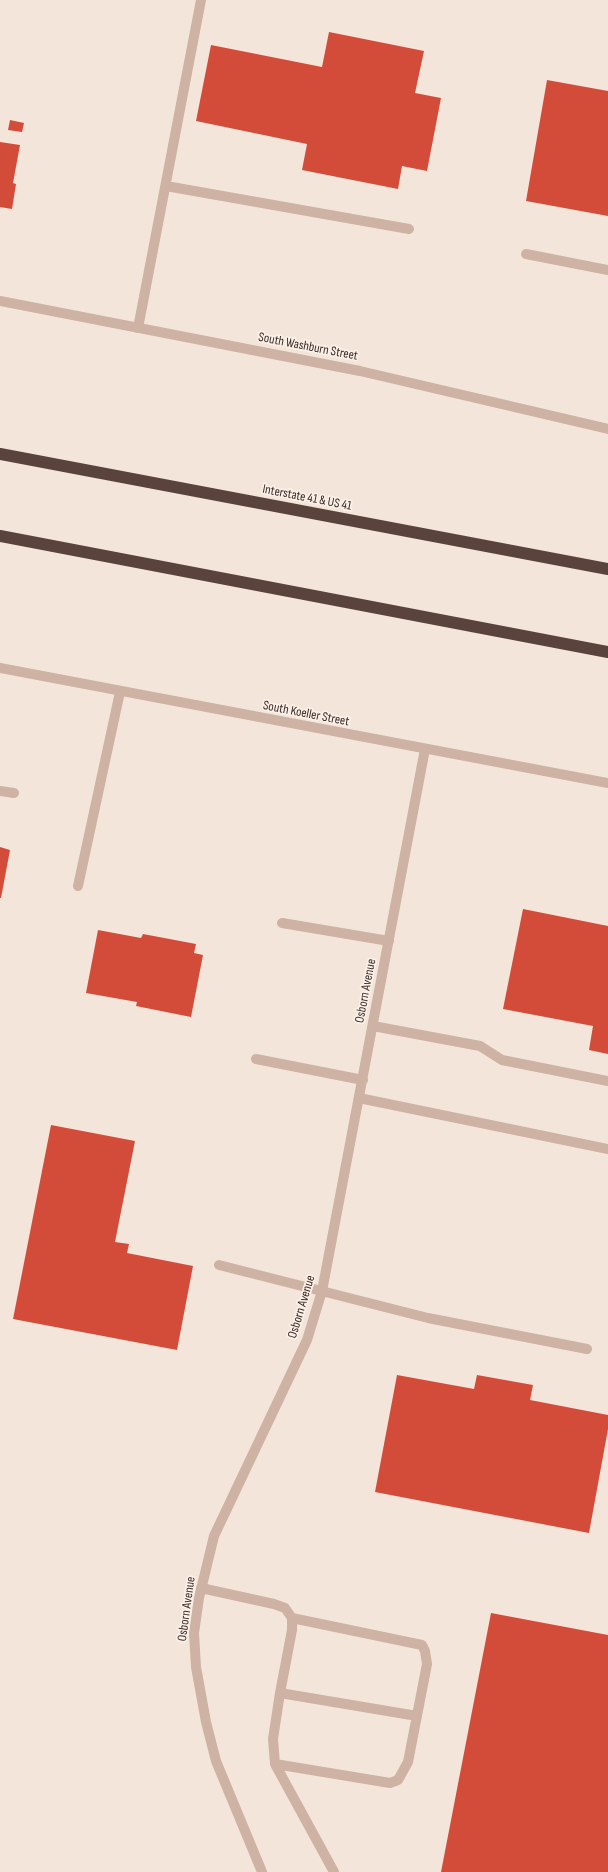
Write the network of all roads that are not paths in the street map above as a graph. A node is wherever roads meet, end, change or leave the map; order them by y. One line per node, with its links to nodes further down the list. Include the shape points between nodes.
1 (201, 0): 2 (street)
2 (166, 186): 3 (street); 7 (street)
3 (409, 229)
4 (526, 254): 5 (street)
5 (608, 270)
6 (0, 301): 7 (street, South Washburn Street)
7 (138, 328): 8 (street, South Washburn Street, via 360,370)
8 (608, 429)
9 (0, 454): 11 (highway, Interstate 41 & US 41)
10 (0, 536): 12 (highway)
11 (608, 570)
12 (608, 652)
13 (0, 668): 14 (street, South Koeller Street)
14 (120, 692): 15 (street, South Koeller Street); 19 (street)
15 (425, 749): 16 (street, South Koeller Street); 21 (street, Osborn Avenue)
16 (608, 784)
17 (0, 791): 18 (street)
18 (14, 793)
19 (78, 886)
20 (282, 923): 21 (street)
21 (389, 942): 22 (street, Osborn Avenue)
22 (373, 1026): 24 (street, Osborn Avenue); 25 (street, via 480,1046 502,1060)
23 (256, 1059): 24 (street)
24 (363, 1080): 26 (street, Osborn Avenue)
25 (608, 1081)
26 (359, 1098): 27 (street); 29 (street, Osborn Avenue)
27 (608, 1150)
28 (219, 1265): 29 (street)
29 (322, 1291): 30 (street, via 435,1320); 31 (street, Osborn Avenue, via 315,1319 306,1340 214,1536)
30 (587, 1349)
31 (201, 1588): 32 (street, via 274,1604 285,1608); 36 (street, Osborn Avenue, via 194,1650 206,1722 216,1761)
32 (292, 1618): 33 (street); 34 (street, via 422,1644 427,1664)
33 (280, 1693): 34 (street); 35 (street, via 273,1739)
34 (417, 1716): 35 (street, via 405,1770 398,1780 390,1783)
35 (275, 1764): 37 (street)
36 (262, 1872)
37 (337, 1872)

